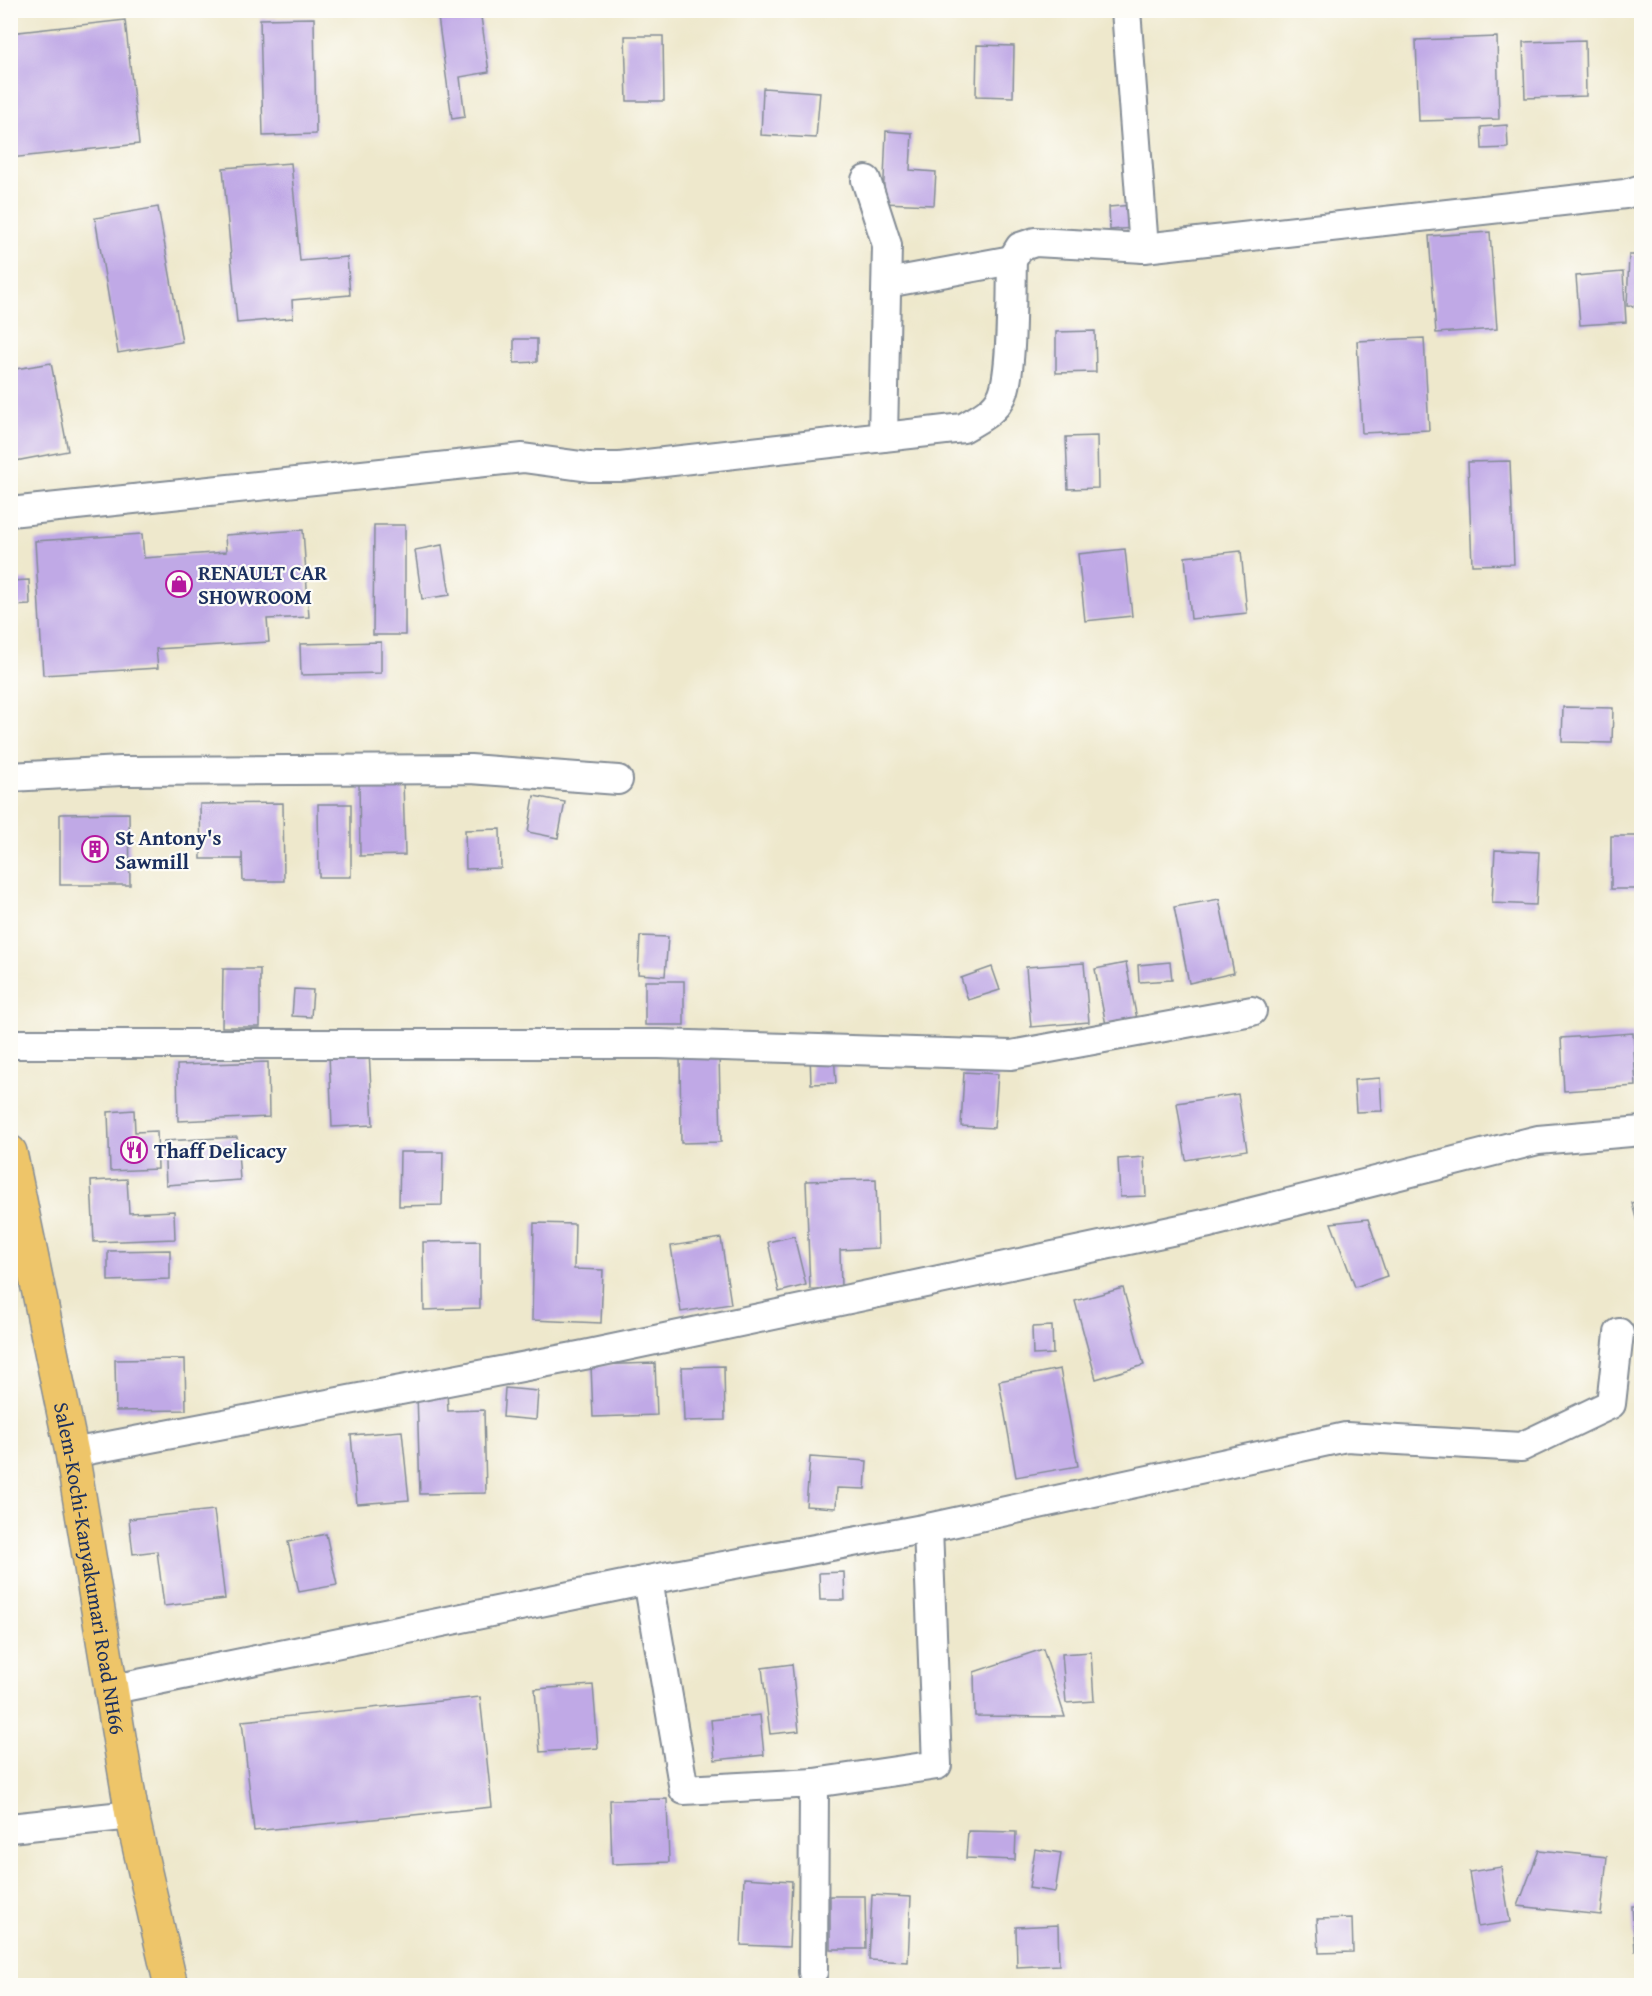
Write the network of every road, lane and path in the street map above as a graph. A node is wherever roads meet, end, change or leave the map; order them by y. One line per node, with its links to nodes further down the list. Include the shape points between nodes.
1 (1126, 10): 4 (street)
2 (866, 180): 6 (street, via 887,245)
3 (1641, 189): 4 (street, via 1452,216)
4 (1144, 248): 5 (street, via 1035,242 1020,247)
5 (1012, 260): 6 (street); 7 (street, via 1008,361 1002,395 991,412 963,428)
6 (886, 283): 7 (street)
7 (883, 437): 8 (street, via 620,467 523,458)
8 (10, 512)
9 (10, 777): 10 (street, via 121,771 470,769)
10 (618, 780)
11 (1252, 1011): 12 (street, via 1011,1055 659,1044)
12 (10, 1044)
13 (1641, 1131): 16 (street, via 1538,1140 1209,1223 584,1354)
14 (10, 1152): 16 (highway, Salem-Kochi-Kanyakumari Road NH66)
15 (1619, 1334): 17 (street, via 1611,1404 1521,1447 1346,1437)
16 (72, 1453): 19 (highway, Salem-Kochi-Kanyakumari Road NH66)
17 (928, 1528): 18 (street); 20 (street, via 937,1766)
18 (648, 1580): 19 (street); 20 (street, via 684,1790)
19 (109, 1690): 21 (highway, Salem-Kochi-Kanyakumari Road NH66)
20 (814, 1783): 23 (street)
21 (132, 1815): 22 (street); 24 (highway, Salem-Kochi-Kanyakumari Road NH66)
22 (10, 1828)
23 (813, 1972)
24 (171, 1986)

